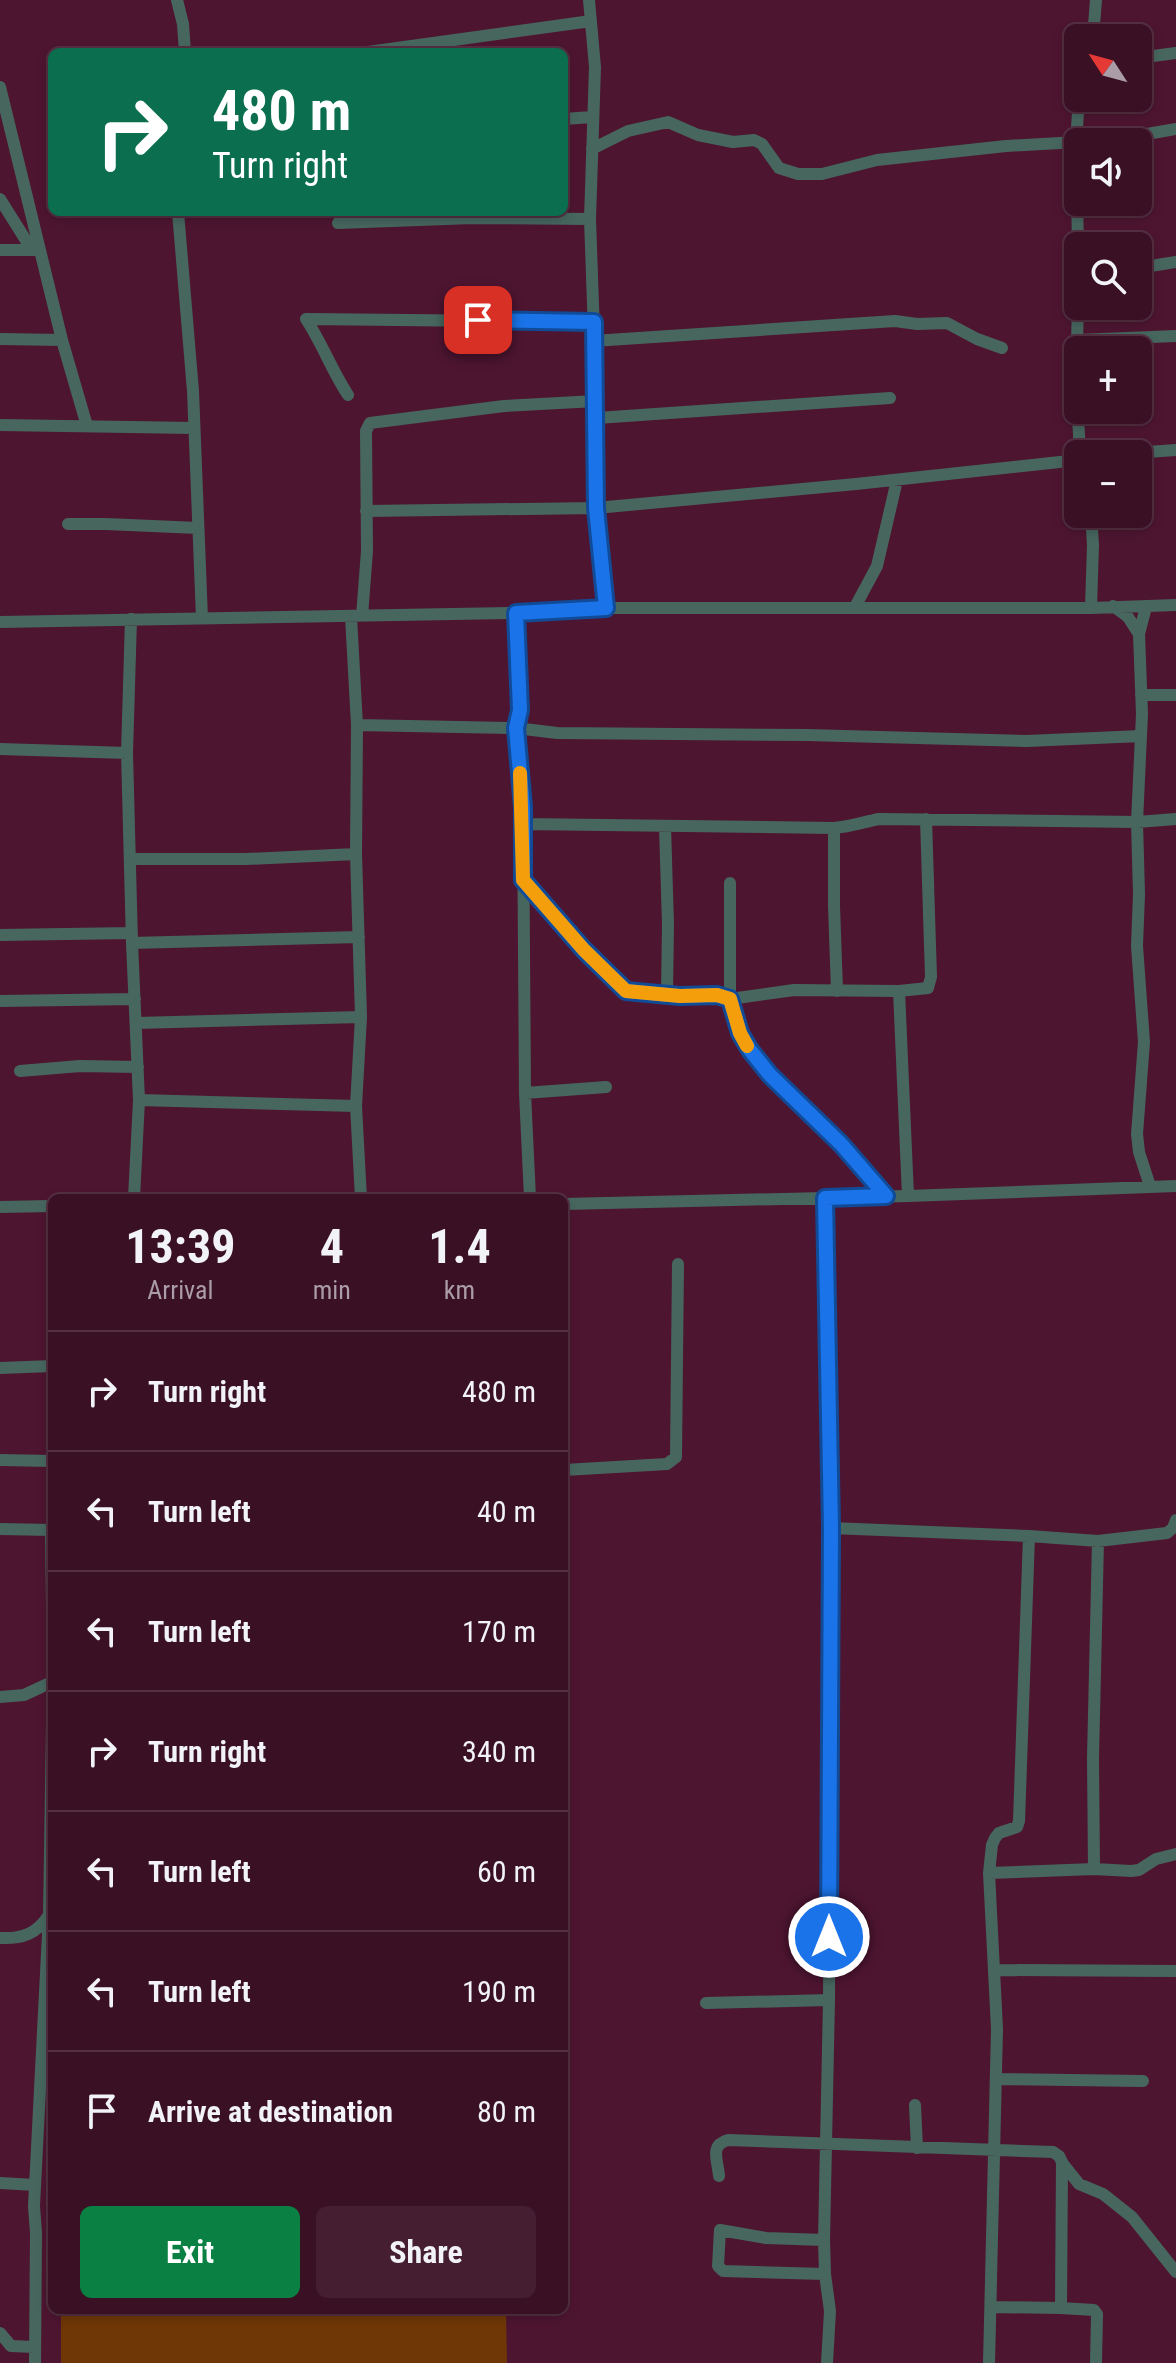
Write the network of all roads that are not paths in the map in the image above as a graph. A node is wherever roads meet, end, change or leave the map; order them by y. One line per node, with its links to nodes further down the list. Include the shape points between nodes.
1 (177, 0): 6 (street)
2 (589, 0): 4 (street)
3 (1096, 0): 5 (street)
4 (591, 21): 7 (street); 11 (street)
5 (1094, 24)
6 (185, 48)
7 (397, 48)
8 (1176, 53): 9 (street)
9 (1152, 56)
10 (0, 87): 22 (street)
11 (592, 117): 12 (street); 16 (street)
12 (568, 119)
13 (1176, 129): 14 (street)
14 (1152, 133)
15 (1064, 143): 16 (street, via 877,160 822,174 779,168 754,140 698,135 668,122 628,131)
16 (592, 149): 19 (street)
17 (0, 199): 22 (street)
18 (178, 216): 38 (street)
19 (590, 219): 20 (street); 25 (street)
20 (338, 223)
21 (0, 250): 22 (street)
22 (36, 250): 29 (street)
23 (1176, 262): 24 (street)
24 (1152, 266)
25 (594, 322): 30 (street); 32 (street, via 306,319)
26 (1176, 336): 27 (street)
27 (1152, 337)
28 (0, 339): 29 (street)
29 (62, 340): 37 (street)
30 (593, 341): 31 (street, via 895,321 947,323); 34 (street)
31 (1002, 348)
32 (348, 395)
33 (890, 398): 35 (street)
34 (596, 401): 35 (street); 44 (street, via 371,422 366,431)
35 (597, 418): 43 (street)
36 (0, 425): 37 (street)
37 (87, 426): 38 (street)
38 (194, 428): 46 (street)
39 (1176, 450): 40 (street)
40 (1152, 452)
41 (1064, 462): 42 (street)
42 (897, 480): 43 (street); 50 (street, via 877,566)
43 (596, 508): 44 (street); 52 (street)
44 (366, 511): 55 (street, via 367,551)
45 (68, 524): 46 (street)
46 (198, 528): 56 (street)
47 (1092, 528): 53 (street)
48 (1176, 605): 51 (street)
49 (1113, 606): 51 (street); 53 (street); 59 (street)
50 (855, 607): 52 (street); 53 (street)
51 (1146, 607): 59 (street)
52 (606, 608): 54 (street)
53 (1091, 608)
54 (516, 613): 55 (street); 63 (street)
55 (356, 616): 56 (street); 62 (street)
56 (202, 618): 57 (street)
57 (131, 619): 58 (street); 66 (street)
58 (0, 622)
59 (1139, 634): 60 (street)
60 (1141, 695): 61 (street); 64 (street)
61 (1176, 695)
62 (357, 725): 63 (street); 73 (street)
63 (516, 728): 64 (street, via 1027,741); 70 (street)
64 (1141, 736): 69 (street)
65 (0, 749): 66 (street)
66 (127, 753): 74 (street)
67 (926, 819): 69 (street); 72 (street, via 879,819); 81 (street, via 931,983 925,989)
68 (1176, 819): 69 (street)
69 (1137, 822): 94 (street, via 1144,1042 1137,1134)
70 (523, 824): 71 (street); 75 (street)
71 (665, 826): 72 (street); 82 (street)
72 (834, 828): 80 (street)
73 (356, 854): 74 (street); 78 (street)
74 (130, 859): 79 (street)
75 (523, 880): 82 (street, via 621,988 635,994); 91 (street)
76 (730, 883): 84 (street)
77 (0, 935): 79 (street)
78 (359, 937): 79 (street); 86 (street)
79 (132, 938): 83 (street)
80 (837, 991): 81 (street); 84 (street, via 794,990)
81 (899, 991): 100 (street)
82 (667, 994): 84 (street)
83 (135, 999): 85 (street); 87 (street)
84 (730, 999): 99 (street, via 750,1050)
85 (0, 1001)
86 (361, 1017): 87 (street); 93 (street)
87 (137, 1023): 88 (street)
88 (138, 1067): 89 (street); 92 (street)
89 (20, 1071)
90 (606, 1087): 91 (street)
91 (525, 1093): 98 (street)
92 (139, 1100): 93 (street); 96 (street)
93 (356, 1106): 97 (street)
94 (1150, 1186): 95 (street); 100 (street)
95 (1176, 1186)
96 (134, 1194)
97 (361, 1194)
98 (530, 1194)
99 (886, 1196): 100 (street); 101 (street)
100 (908, 1196)
101 (825, 1198): 102 (street); 112 (street)
102 (568, 1204)
103 (48, 1206): 104 (street)
104 (0, 1207)
105 (678, 1264): 110 (street, via 676,1457 667,1464)
106 (48, 1366): 107 (street)
107 (0, 1368)
108 (0, 1460): 109 (street)
109 (48, 1461)
110 (568, 1470)
111 (1176, 1520): 116 (street, via 1167,1533)
112 (831, 1528): 115 (street); 127 (street)
113 (0, 1529): 114 (street)
114 (48, 1530)
115 (1029, 1536): 116 (street); 121 (street, via 1021,1810 1017,1827 995,1838)
116 (1098, 1541): 120 (street)
117 (48, 1684): 118 (street, via 24,1695)
118 (0, 1697)
119 (1176, 1854): 120 (street, via 1139,1870)
120 (1094, 1869): 121 (street)
121 (989, 1873): 125 (street)
122 (48, 1917): 124 (street, via 26,1937)
123 (48, 1934): 138 (street)
124 (0, 1938)
125 (994, 1970): 126 (street); 129 (street)
126 (1176, 1971)
127 (829, 2000): 128 (street); 132 (street)
128 (706, 2003)
129 (996, 2079): 130 (street); 134 (street)
130 (1143, 2081)
131 (915, 2105): 133 (street)
132 (826, 2146): 133 (street); 136 (street, via 723,2142 716,2149); 139 (street)
133 (917, 2148): 134 (street)
134 (993, 2149): 135 (street, via 1053,2152); 142 (street)
135 (1062, 2162): 140 (street, via 1079,2184 1103,2194 1132,2217); 143 (street)
136 (719, 2176)
137 (0, 2183): 138 (street)
138 (35, 2185): 145 (street)
139 (824, 2240): 141 (street); 141 (street, via 720,2230 718,2266 723,2271)
140 (1176, 2272)
141 (825, 2274): 147 (street, via 830,2311)
142 (991, 2307): 143 (street); 148 (street)
143 (1061, 2308): 149 (street, via 1096,2312)
144 (0, 2333): 145 (street, via 11,2346)
145 (34, 2347): 146 (street)
146 (35, 2363)
147 (827, 2363)
148 (989, 2363)
149 (1096, 2363)

